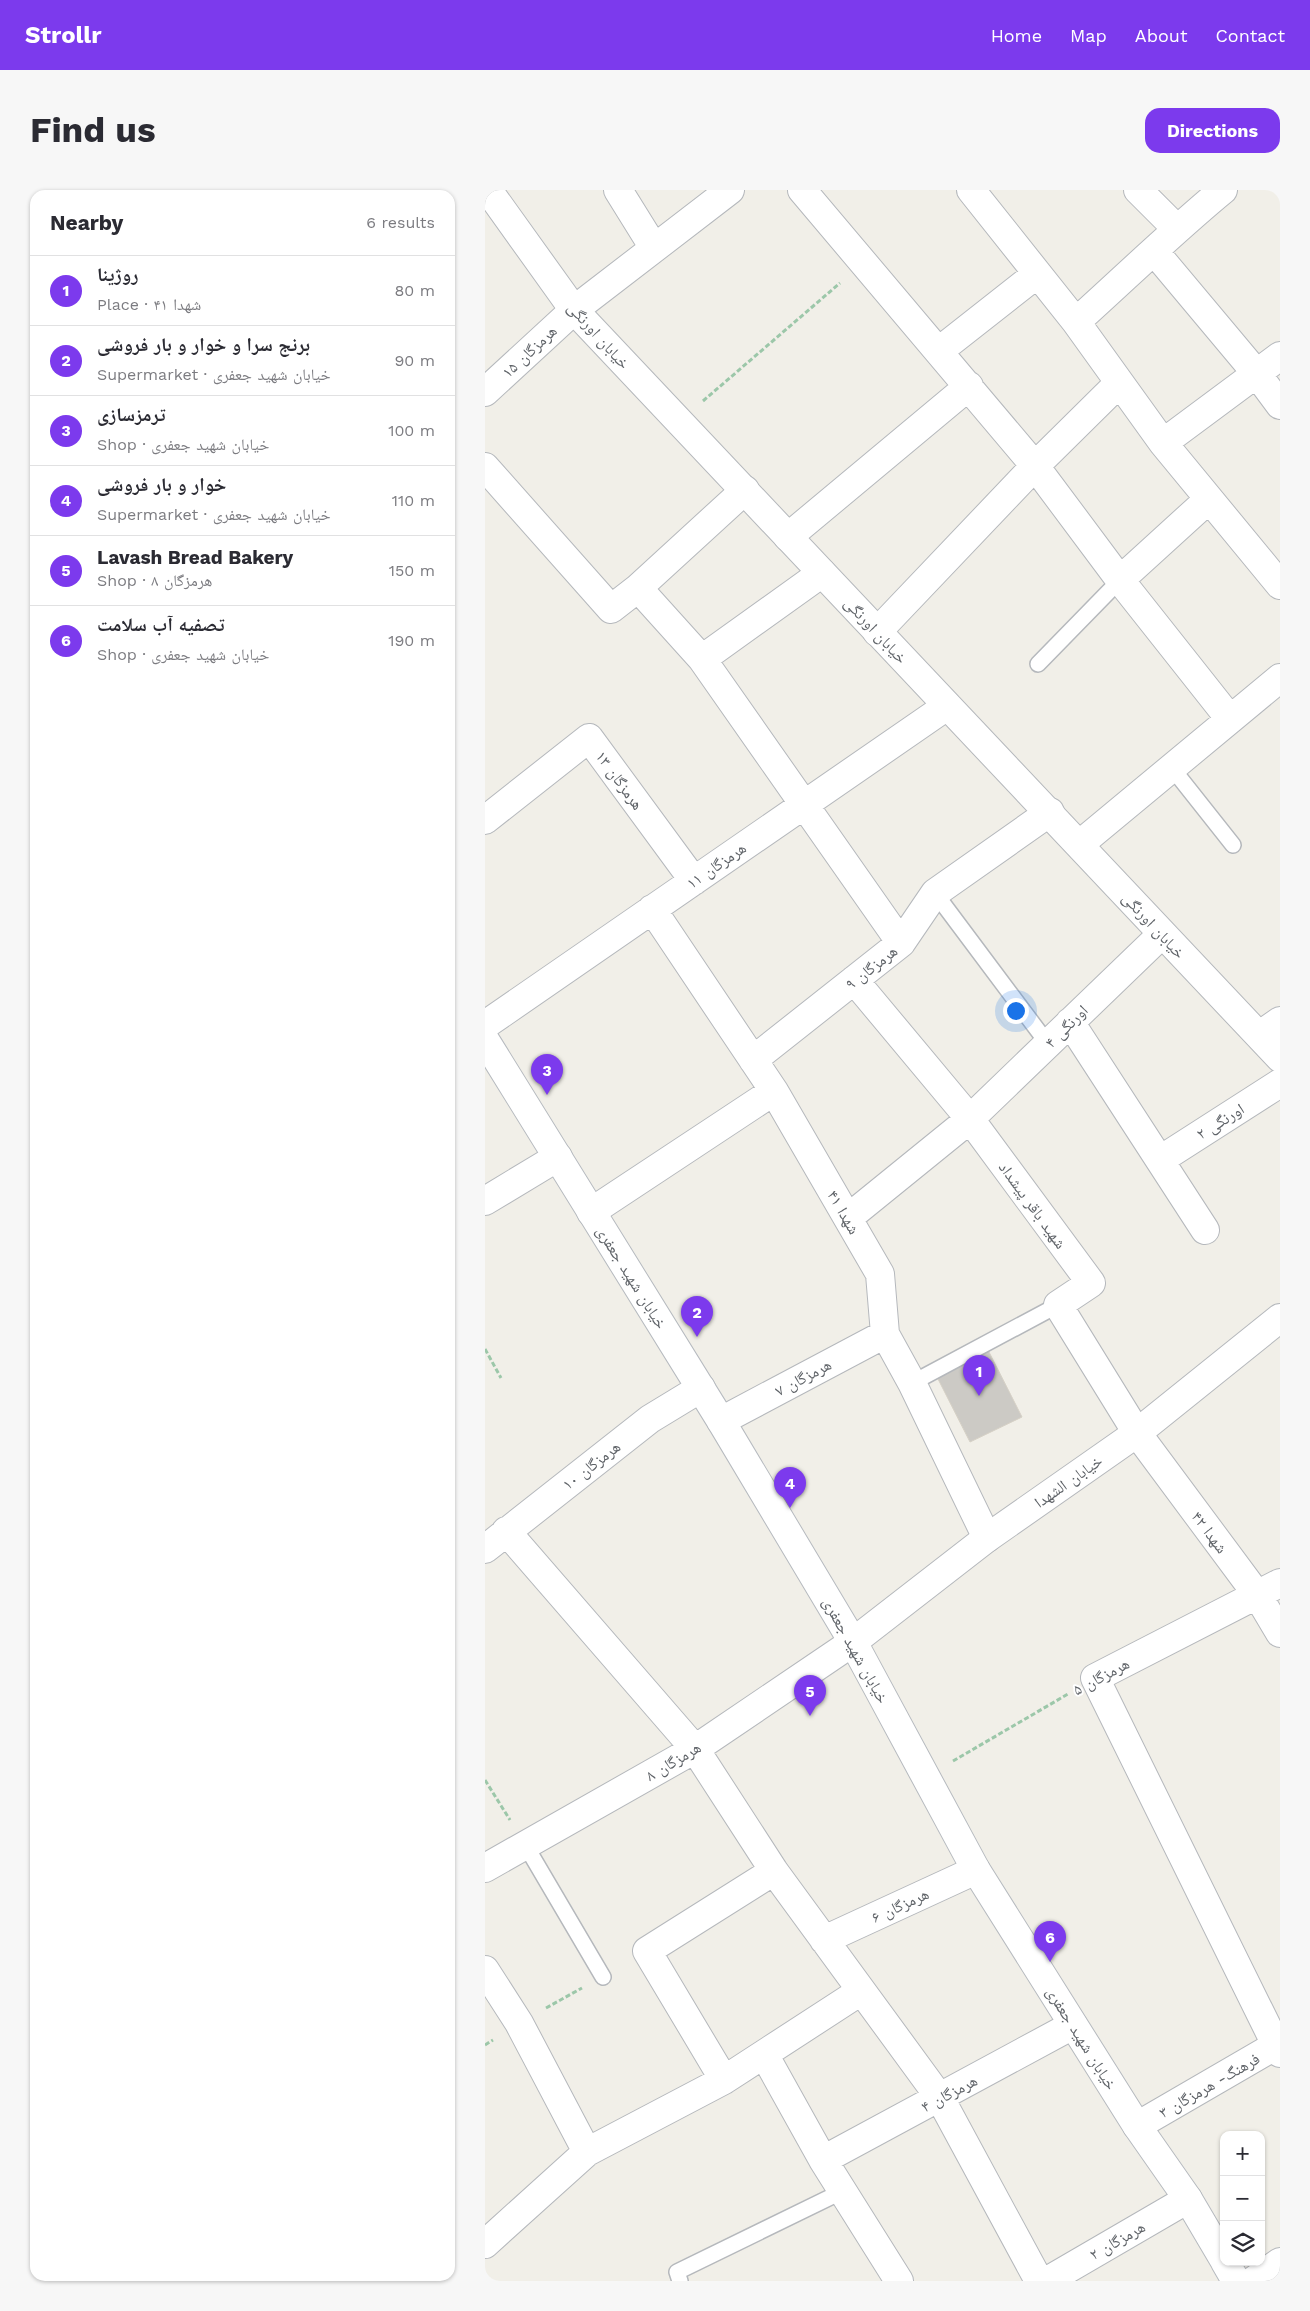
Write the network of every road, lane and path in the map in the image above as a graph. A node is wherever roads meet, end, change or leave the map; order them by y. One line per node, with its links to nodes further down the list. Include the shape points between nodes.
1 (488, 190): 13 (street, خیابان اورنگی)
2 (618, 190): 9 (street)
3 (730, 190): 9 (street, هرمزگان ۱۵)
4 (802, 190): 11 (street)
5 (971, 190): 12 (street)
6 (1138, 190): 8 (street)
7 (1223, 190): 8 (street)
8 (1176, 228): 10 (street)
9 (654, 248): 13 (street, هرمزگان ۱۵)
10 (1154, 252): 14 (street); 17 (street)
11 (863, 263): 15 (street); 22 (path)
12 (1037, 274): 14 (street); 15 (street)
13 (574, 310): 20 (street, هرمزگان ۱۵); 22 (street, خیابان اورنگی)
14 (1076, 322): 18 (street)
15 (939, 351): 19 (street)
16 (1280, 356): 17 (street)
17 (1257, 374): 21 (street); 23 (street)
18 (1119, 383): 23 (street); 24 (street)
19 (969, 386): 24 (street); 28 (street)
20 (485, 392)
21 (1280, 405)
22 (679, 421): 26 (street, خیابان اورنگی)
23 (1163, 443): 27 (street)
24 (1035, 466): 30 (street); 33 (street)
25 (485, 467): 32 (street, via 611,609)
26 (745, 490): 28 (street, خیابان اورنگی); 32 (street)
27 (1209, 499): 30 (street); 31 (street)
28 (788, 537): 29 (street, خیابان اورنگی)
29 (822, 573): 33 (street, خیابان اورنگی); 34 (street)
30 (1120, 580): 35 (lane); 38 (street)
31 (1280, 585)
32 (638, 588): 34 (street)
33 (877, 632): 37 (street, خیابان اورنگی)
34 (702, 659): 40 (street)
35 (1038, 664)
36 (1280, 678): 38 (street)
37 (947, 706): 40 (street, هرمزگان ۱۱); 41 (street, خیابان اورنگی)
38 (1230, 719): 39 (street)
39 (1172, 768): 43 (street); 44 (lane)
40 (804, 804): 45 (street, هرمزگان ۱۱); 49 (street)
41 (1050, 812): 43 (street, خیابان اورنگی); 46 (street, هرمزگان ۹)
42 (485, 820): 45 (street, هرمزگان ۱۳, via 589,738)
43 (1080, 844): 48 (street, خیابان اورنگی)
44 (1233, 845)
45 (694, 881): 47 (street, هرمزگان ۱۱)
46 (935, 893): 49 (street, هرمزگان ۹); 55 (lane)
47 (652, 909): 52 (street, هرمزگان ۱۱); 57 (street, شهدا ۴۱)
48 (1162, 934): 51 (street, اورنگی ۴); 53 (street, خیابان اورنگی)
49 (901, 943): 50 (street, هرمزگان ۹)
50 (855, 980): 57 (street, هرمزگان ۹); 60 (street, شهید باقر پیشداد)
51 (1070, 1022): 55 (street, اورنگی ۴); 62 (street)
52 (485, 1025)
53 (1270, 1028): 56 (street, خیابان اورنگی)
54 (485, 1040): 61 (street, خیابان شهید جعفری)
55 (1048, 1044): 60 (street, اورنگی ۴)
56 (1280, 1058)
57 (753, 1060): 59 (street, شهدا ۴۱)
58 (1280, 1084): 62 (street, اورنگی ۲)
59 (774, 1091): 64 (street); 65 (street, شهدا ۴۱)
60 (970, 1119): 65 (street, اورنگی ۴); 67 (street, شهید باقر پیشداد, via 1091,1283)
61 (558, 1157): 63 (street); 64 (street, خیابان شهید جعفری)
62 (1160, 1160): 66 (street)
63 (485, 1201)
64 (591, 1212): 73 (street, خیابان شهید جعفری)
65 (847, 1218): 69 (street, شهدا ۴۱, via 880,1274)
66 (1205, 1230)
67 (1058, 1305): 72 (lane); 75 (street)
68 (1277, 1327): 75 (street, خیابان الشهدا)
69 (885, 1334): 72 (street, شهدا ۴۱); 74 (street, هرمزگان ۷)
70 (485, 1349): 71 (path)
71 (501, 1378)
72 (912, 1383): 77 (street, شهدا ۴۱)
73 (701, 1388): 74 (street, خیابان شهید جعفری); 76 (street, هرمزگان ۱۰, via 650,1419)
74 (721, 1421): 81 (street, خیابان شهید جعفری)
75 (1137, 1433): 77 (street, خیابان الشهدا); 79 (street, شهدا ۴۲)
76 (506, 1531): 78 (street, هرمزگان ۱۰); 83 (street)
77 (987, 1538): 81 (street, خیابان الشهدا)
78 (485, 1549)
79 (1269, 1590): 80 (street, شهدا ۴۲); 82 (street, هرمزگان ۵)
80 (1280, 1633)
81 (853, 1642): 83 (street, هرمزگان ۸); 84 (street, خیابان شهید جعفری)
82 (1095, 1678): 84 (path, هرمزگان ۵); 97 (street)
83 (695, 1749): 86 (street, هرمزگان ۸); 89 (street)
84 (926, 1777): 88 (street, خیابان شهید جعفری)
85 (485, 1780): 86 (path)
86 (526, 1846): 87 (street, هرمزگان ۸); 92 (lane)
87 (485, 1868)
88 (976, 1870): 90 (street, هرمزگان ۶); 95 (street, خیابان شهید جعفری)
89 (774, 1871): 90 (street); 99 (street, via 647,1951)
90 (824, 1940): 93 (street)
91 (485, 1970): 94 (street)
92 (603, 1977): 94 (path)
93 (861, 1991): 98 (street); 100 (street)
94 (519, 2023): 96 (path); 102 (street)
95 (1073, 2025): 100 (street, هرمزگان ۴); 101 (street, خیابان شهید جعفری)
96 (485, 2045)
97 (1278, 2047): 101 (street, فرهنگ- هرمزگان ۳)
98 (765, 2054): 99 (street); 103 (street)
99 (725, 2080): 102 (street)
100 (941, 2098): 103 (street, هرمزگان ۴); 112 (street)
101 (1137, 2126): 105 (street, خیابان شهید جعفری)
102 (587, 2152): 106 (street)
103 (823, 2160): 104 (street)
104 (843, 2191): 110 (lane, via 677,2272); 111 (street)
105 (1188, 2199): 107 (street, خیابان شهید جعفری); 113 (street, هرمزگان ۲)
106 (485, 2244)
107 (1220, 2254)
108 (1280, 2262): 115 (street)
109 (1227, 2266): 114 (street, خیابان شهید جعفری)
110 (681, 2281)
111 (899, 2281)
112 (1039, 2281)
113 (1047, 2281)
114 (1236, 2281)
115 (1253, 2281)

